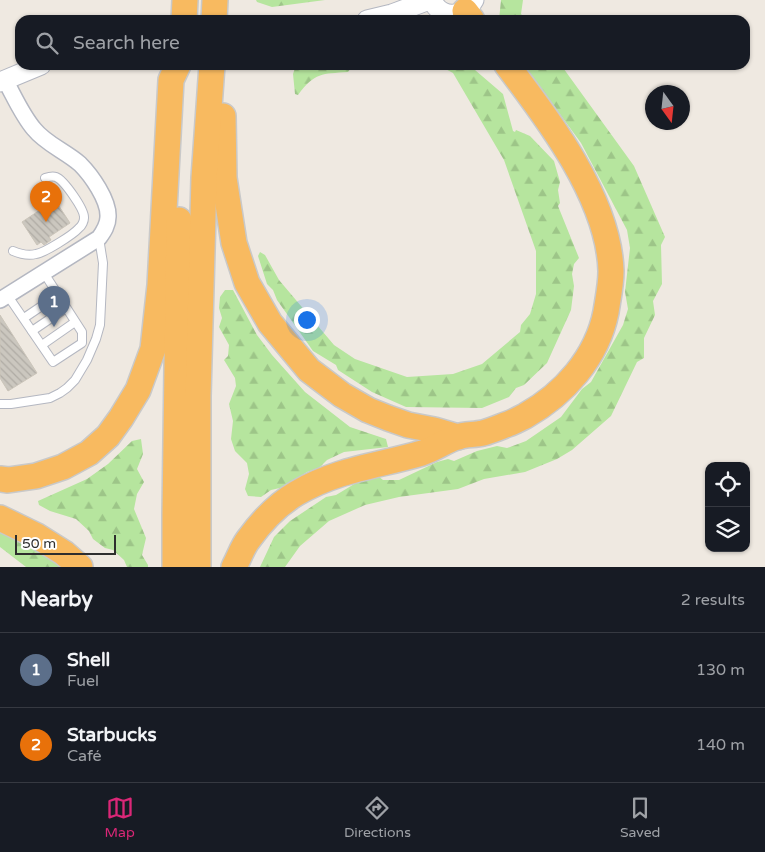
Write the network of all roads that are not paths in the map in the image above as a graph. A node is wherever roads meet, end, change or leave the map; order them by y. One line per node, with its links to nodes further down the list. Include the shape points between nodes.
1 (215, 0): 5 (highway)
2 (223, 0): 6 (highway)
3 (430, 0): 4 (street, via 447,14); 7 (street)
4 (471, 10)
5 (214, 15)
6 (223, 15)
7 (388, 15)
8 (29, 70): 14 (street)
9 (177, 70): 28 (highway, via 171,80 160,285 153,349 138,390 108,436 89,453 36,476)
10 (180, 70): 31 (highway)
11 (212, 70): 32 (highway, via 204,178 198,396)
12 (222, 70): 27 (highway, via 224,178 234,243 247,283 270,323 309,370 342,395 388,418)
13 (511, 70): 27 (highway, via 567,150 589,191 600,216 608,249 609,293 604,324 594,347 580,370 561,391 540,408 511,424 483,433)
14 (3, 81): 16 (street, via 28,123 41,137 81,165 96,186 107,206 108,217 105,231)
15 (45, 178): 17 (lane, via 56,177 62,182 84,213 84,219 80,228 42,253 26,255)
16 (99, 238): 18 (street); 26 (lane, via 103,263 100,326 87,360 75,380 60,393 50,398)
17 (13, 251)
18 (44, 273): 19 (lane); 20 (street)
19 (58, 295): 21 (lane); 22 (lane)
20 (4, 298): 22 (lane)
21 (66, 308): 23 (lane); 24 (lane)
22 (24, 318): 24 (lane)
23 (75, 322): 25 (lane); 25 (lane, via 82,332 82,343 53,362)
24 (32, 331): 25 (lane)
25 (42, 345)
26 (0, 404)
27 (458, 436): 33 (highway, via 424,452 346,471 295,494 264,520 247,541)
28 (0, 479)
29 (0, 518): 30 (highway, via 37,536)
30 (80, 567)
31 (175, 567)
32 (198, 567)
33 (234, 567)

